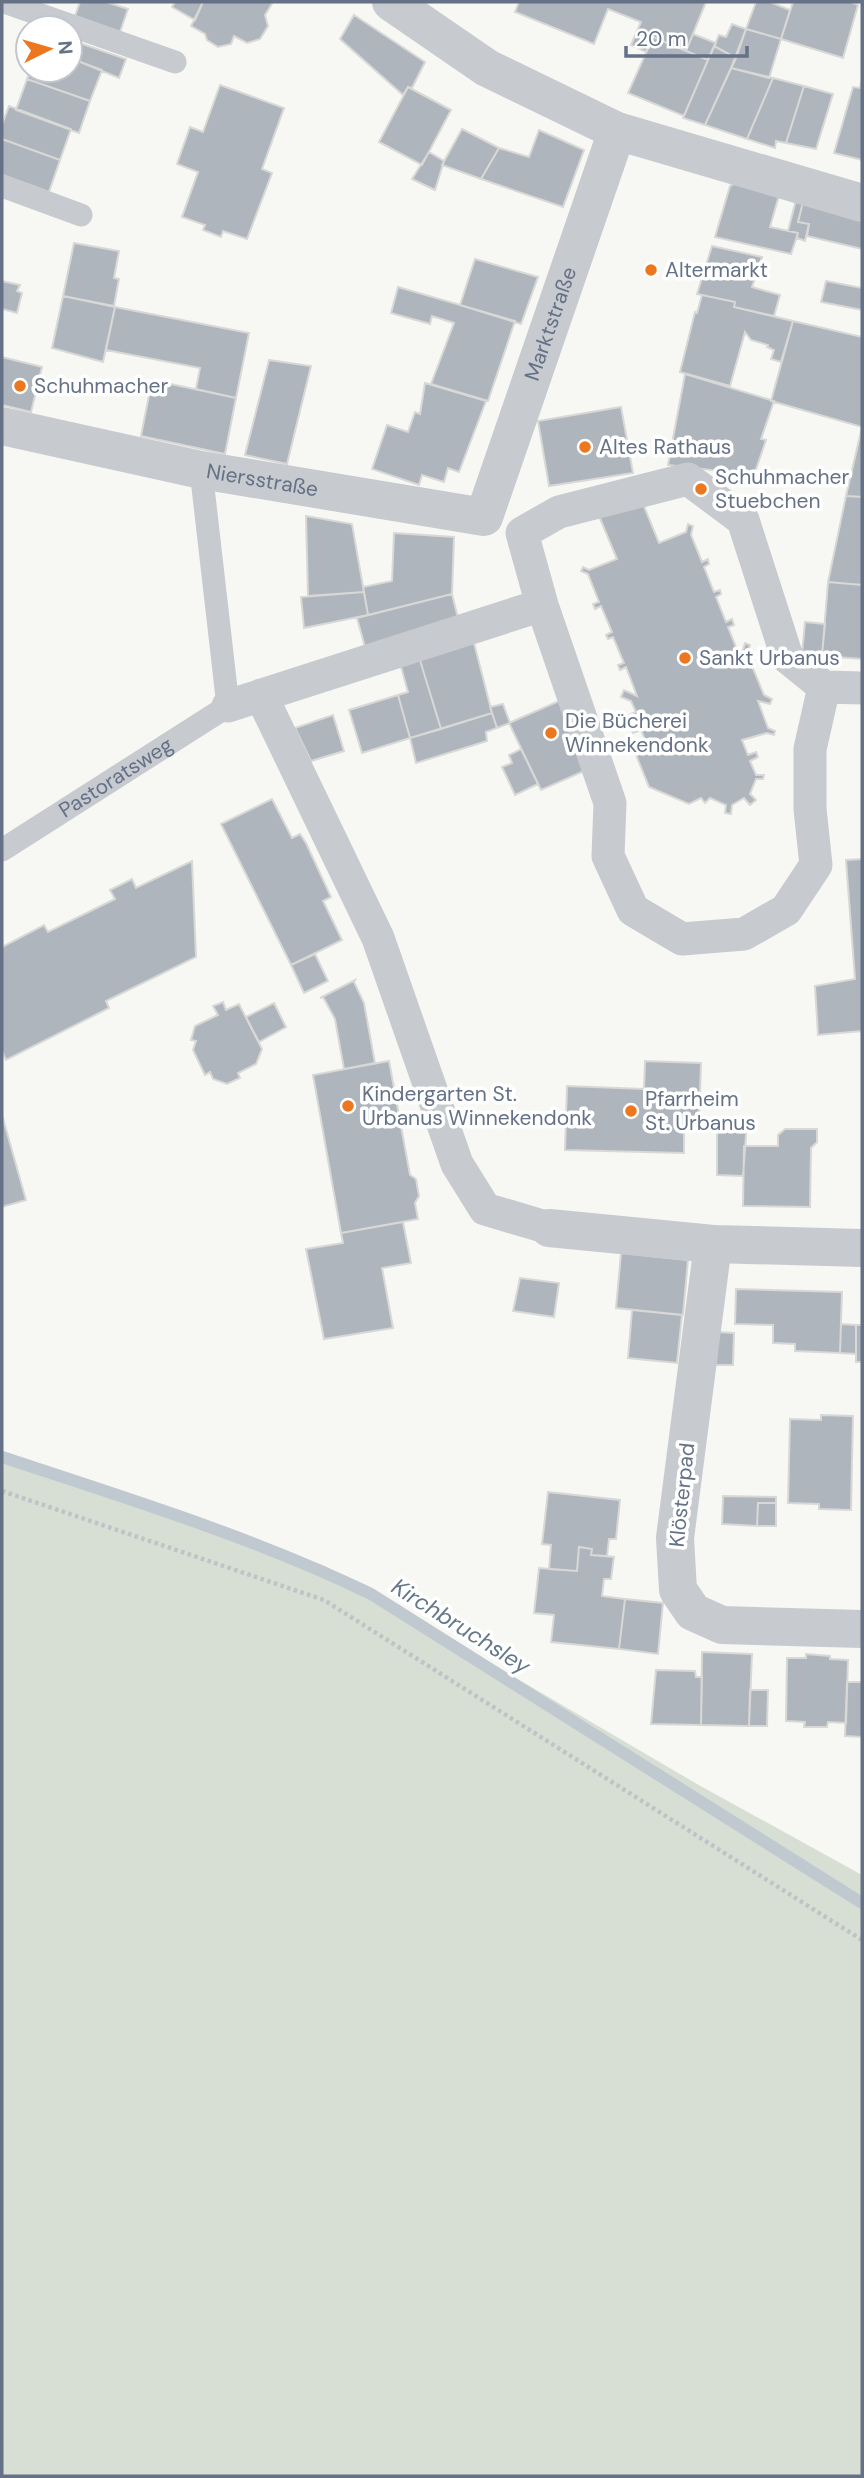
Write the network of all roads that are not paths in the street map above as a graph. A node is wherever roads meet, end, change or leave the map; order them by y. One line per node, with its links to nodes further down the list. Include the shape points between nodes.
1 (4, 2): 3 (lane)
2 (391, 2): 4 (street, via 487,68)
3 (175, 62)
4 (617, 131): 6 (street); 10 (street, Marktstraße)
5 (2, 186): 7 (lane)
6 (862, 203)
7 (80, 215)
8 (2, 426): 9 (street, Niersstraße)
9 (201, 470): 10 (street, Niersstraße); 16 (lane)
10 (484, 517): 11 (street, Niersstraße)
11 (522, 533): 12 (street); 13 (street, via 559,512 688,479 743,520 787,657)
12 (542, 608): 13 (street, via 610,803 608,856 633,910 682,939 744,934 786,910 816,866 810,749); 15 (street)
13 (824, 687): 14 (street)
14 (862, 688)
15 (261, 695): 16 (street); 18 (street, via 377,938 457,1164 485,1209)
16 (228, 706): 17 (lane, Pastoratsweg)
17 (2, 850)
18 (549, 1228): 19 (street)
19 (713, 1244): 20 (street); 21 (street, Klösterpad, via 675,1538 678,1590 693,1612 722,1625)
20 (862, 1248)
21 (862, 1629)

